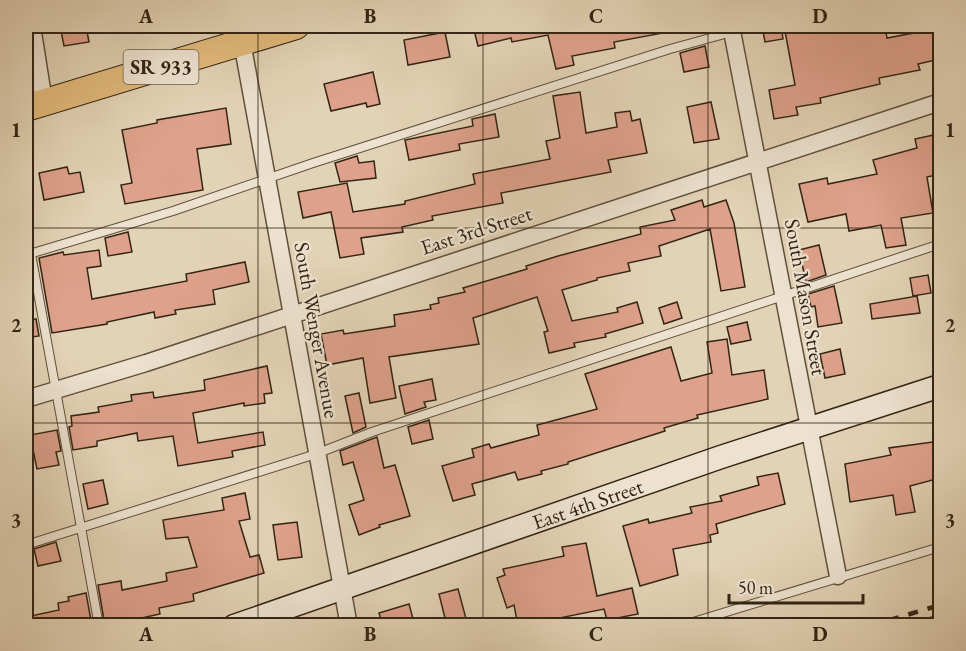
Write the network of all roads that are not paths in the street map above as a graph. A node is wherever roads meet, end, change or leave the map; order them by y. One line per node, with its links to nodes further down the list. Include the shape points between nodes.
1 (32, 26): 6 (street)
2 (296, 26): 4 (main road, SR 933)
3 (736, 28): 7 (street, South Mason Street); 8 (lane)
4 (242, 42): 6 (main road, SR 933); 8 (street, South Wenger Avenue)
5 (940, 102): 7 (street, East 3rd Street)
6 (35, 105)
7 (759, 161): 11 (street, South Mason Street); 12 (street, East 3rd Street)
8 (267, 180): 10 (lane); 12 (street, South Wenger Avenue)
9 (940, 244): 11 (lane)
10 (28, 255): 14 (lane)
11 (783, 294): 16 (street, South Mason Street); 17 (lane)
12 (291, 315): 14 (street, East 3rd Street); 17 (street, South Wenger Avenue)
13 (940, 386): 16 (street, East 4th Street)
14 (56, 390): 15 (street, East 3rd Street); 18 (lane)
15 (26, 399)
16 (808, 429): 21 (street, South Mason Street); 22 (street, East 4th Street)
17 (316, 454): 18 (lane); 22 (street, South Wenger Avenue)
18 (82, 528): 19 (lane); 23 (lane)
19 (26, 545)
20 (940, 547): 21 (lane)
21 (838, 576): 26 (lane)
22 (342, 589): 24 (street, East 4th Street); 25 (street, South Wenger Avenue)
23 (99, 626)
24 (234, 626)
25 (349, 626)
26 (680, 626)

